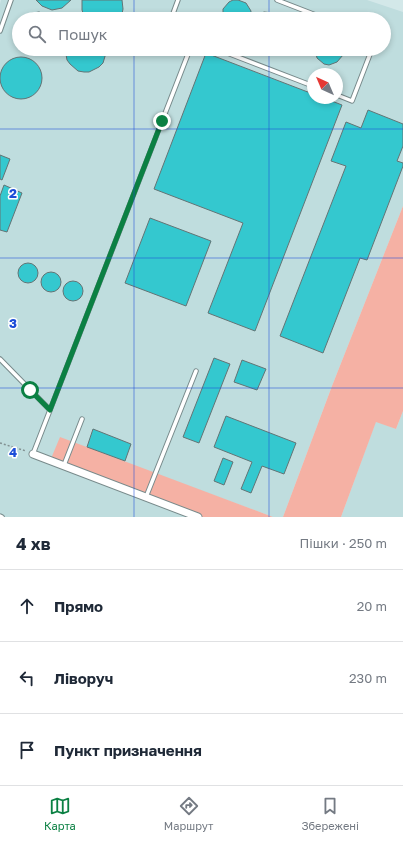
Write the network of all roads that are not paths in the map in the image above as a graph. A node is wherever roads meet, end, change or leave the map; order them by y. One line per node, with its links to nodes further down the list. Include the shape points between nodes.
1 (11, 0): 6 (lane)
2 (178, 0): 4 (lane)
3 (277, 0): 5 (lane)
4 (174, 12)
5 (308, 12)
6 (0, 31)
7 (187, 56): 14 (lane)
8 (235, 56): 10 (lane)
9 (369, 56): 11 (lane, via 352,101)
10 (307, 84)
11 (343, 97)
12 (0, 359): 14 (lane)
13 (196, 370): 18 (lane)
14 (50, 410): 16 (lane)
15 (82, 419): 17 (lane)
16 (33, 454): 17 (street)
17 (64, 465): 18 (street)
18 (146, 497): 19 (street)
19 (198, 517)

